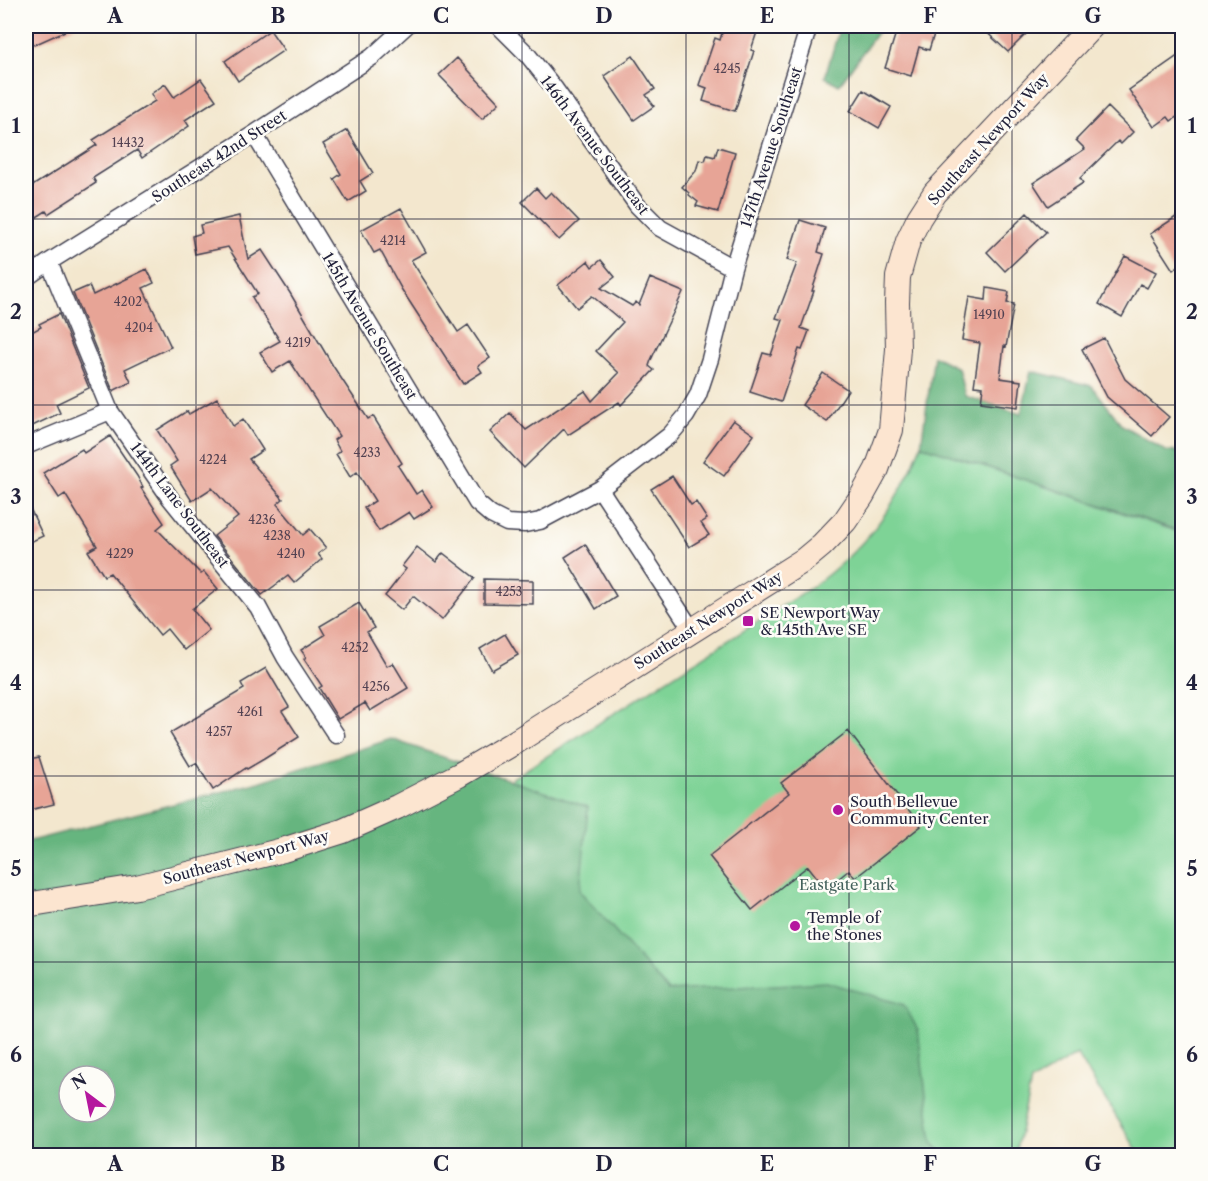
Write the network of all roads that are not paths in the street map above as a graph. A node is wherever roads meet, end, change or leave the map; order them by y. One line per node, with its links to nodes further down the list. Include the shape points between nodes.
1 (406, 26): 5 (street, Southeast 42nd Street, via 372,57)
2 (499, 26): 7 (street, 146th Avenue Southeast, via 555,89 637,205 660,228)
3 (809, 26): 7 (street, 147th Avenue Southeast)
4 (1092, 26): 13 (main road, Southeast Newport Way, via 935,193 915,226 898,277 898,349 891,430 862,496 845,521 804,560)
5 (254, 134): 6 (street, Southeast 42nd Street); 12 (street, 145th Avenue Southeast, via 467,488)
6 (49, 262): 8 (street, Southeast 42nd Street); 9 (street, 144th Lane Southeast)
7 (733, 268): 11 (street, 147th Avenue Southeast, via 710,359 686,416 670,435)
8 (26, 278)
9 (110, 411): 10 (street); 14 (street, 144th Lane Southeast, via 170,498 258,607)
10 (26, 446)
11 (600, 489): 12 (street, 147th Avenue Southeast, via 540,521 507,523); 13 (street)
12 (491, 515)
13 (692, 630): 15 (main road, Southeast Newport Way, via 469,769 343,831 137,886)
14 (336, 735)
15 (26, 905)

